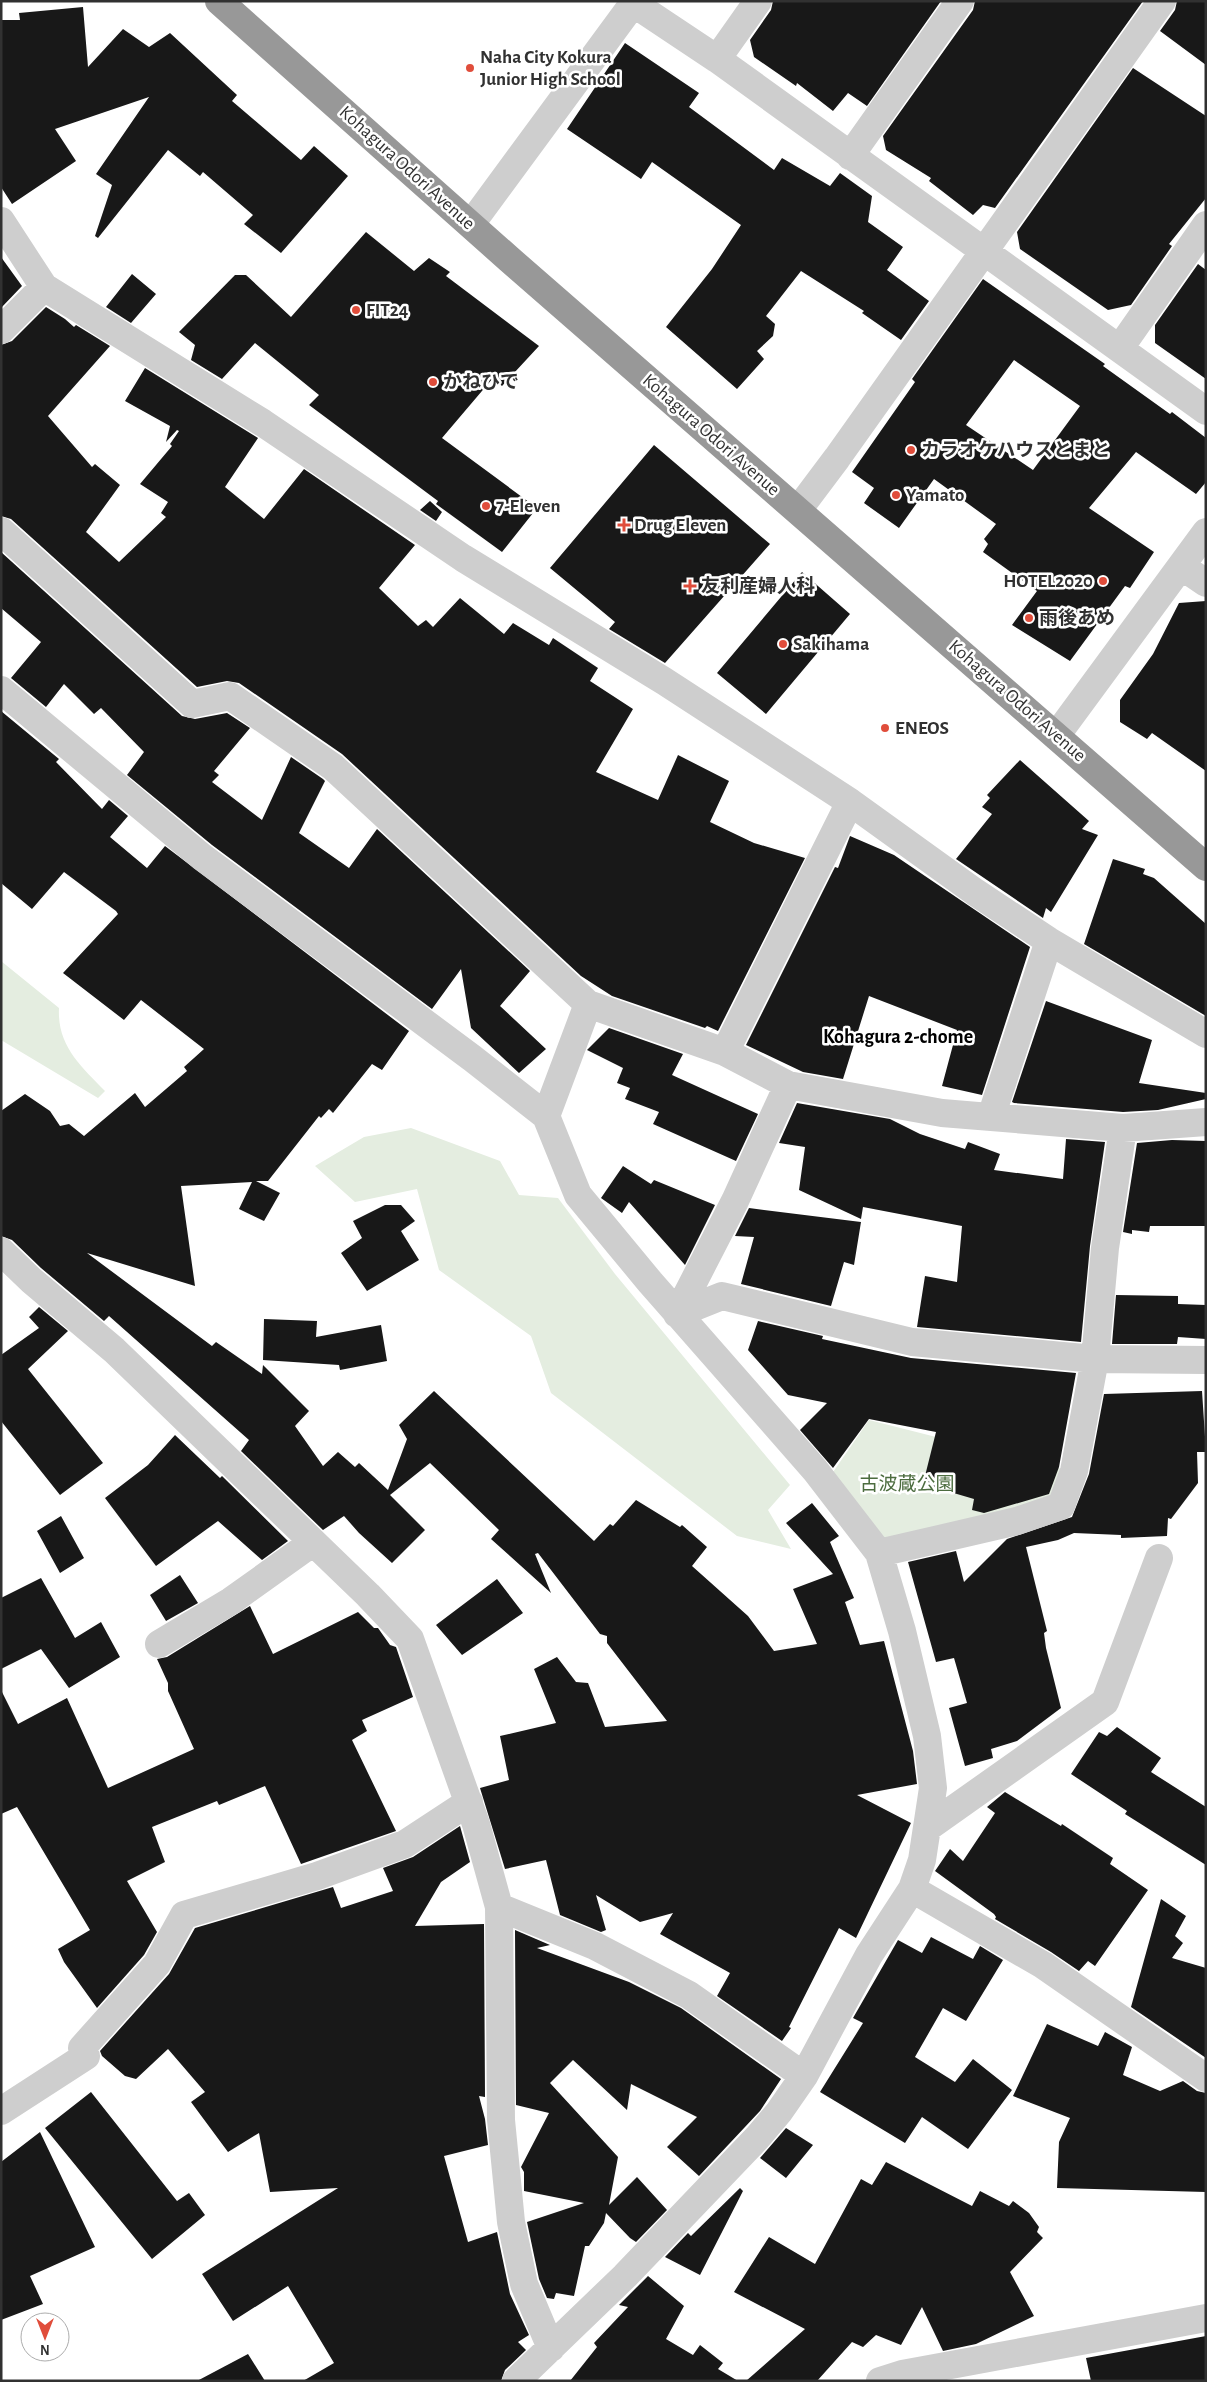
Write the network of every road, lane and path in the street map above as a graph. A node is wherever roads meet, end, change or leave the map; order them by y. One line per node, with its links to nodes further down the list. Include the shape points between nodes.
1 (219, 1): 9 (highway, Kohagura Odori Avenue)
2 (758, 1): 6 (street)
3 (960, 1): 7 (street)
4 (1162, 1): 11 (street)
5 (634, 2): 6 (street); 9 (street)
6 (717, 59): 7 (street)
7 (850, 156): 11 (street)
8 (1, 220): 12 (street)
9 (471, 224): 16 (highway, Kohagura Odori Avenue)
10 (1206, 225): 14 (street)
11 (984, 250): 14 (street); 16 (street)
12 (44, 287): 13 (street); 23 (street, via 263,424 463,558 664,681)
13 (1, 330)
14 (1120, 348): 15 (street)
15 (1206, 411)
16 (798, 510): 22 (highway, Kohagura Odori Avenue)
17 (1, 531): 26 (street, via 192,704 230,696 333,767)
18 (1206, 532): 19 (street)
19 (1181, 566): 20 (street); 22 (street)
20 (1206, 583)
21 (1, 690): 30 (street, via 202,857)
22 (1056, 736): 24 (highway, Kohagura Odori Avenue)
23 (850, 802): 25 (street, via 975,892); 28 (street)
24 (1206, 867)
25 (1049, 940): 27 (street); 31 (street)
26 (588, 1004): 28 (street); 30 (street)
27 (1206, 1034)
28 (725, 1052): 29 (street)
29 (788, 1085): 31 (street, via 942,1113); 35 (street)
30 (546, 1116): 35 (street, via 578,1195)
31 (991, 1117): 33 (street)
32 (1206, 1122): 33 (street)
33 (1123, 1128): 36 (street, via 1105,1248)
34 (1, 1251): 38 (street, via 114,1350)
35 (678, 1314): 36 (street, via 722,1296 912,1342); 39 (street, via 815,1470)
36 (1095, 1359): 37 (street); 39 (street, via 1074,1471 1062,1506 1018,1521)
37 (1206, 1360)
38 (312, 1543): 41 (street, via 231,1601); 42 (street, via 410,1639)
39 (879, 1552): 43 (street, via 927,1736 933,1788)
40 (1159, 1558): 43 (street, via 1104,1702)
41 (159, 1644)
42 (469, 1802): 45 (street); 48 (street, via 405,1844 317,1876 184,1915 157,1964 84,2052)
43 (927, 1828): 44 (street, via 922,1860)
44 (912, 1889): 46 (street, via 870,1955); 47 (street, via 1043,1966)
45 (499, 1907): 46 (street, via 595,1946 689,1996); 50 (street, via 501,2120 511,2222 524,2284)
46 (804, 2076): 50 (street, via 757,2138)
47 (1206, 2078)
48 (1, 2111)
49 (1206, 2318): 52 (street, via 912,2372)
50 (551, 2348): 51 (street)
51 (516, 2381)
52 (880, 2381)

